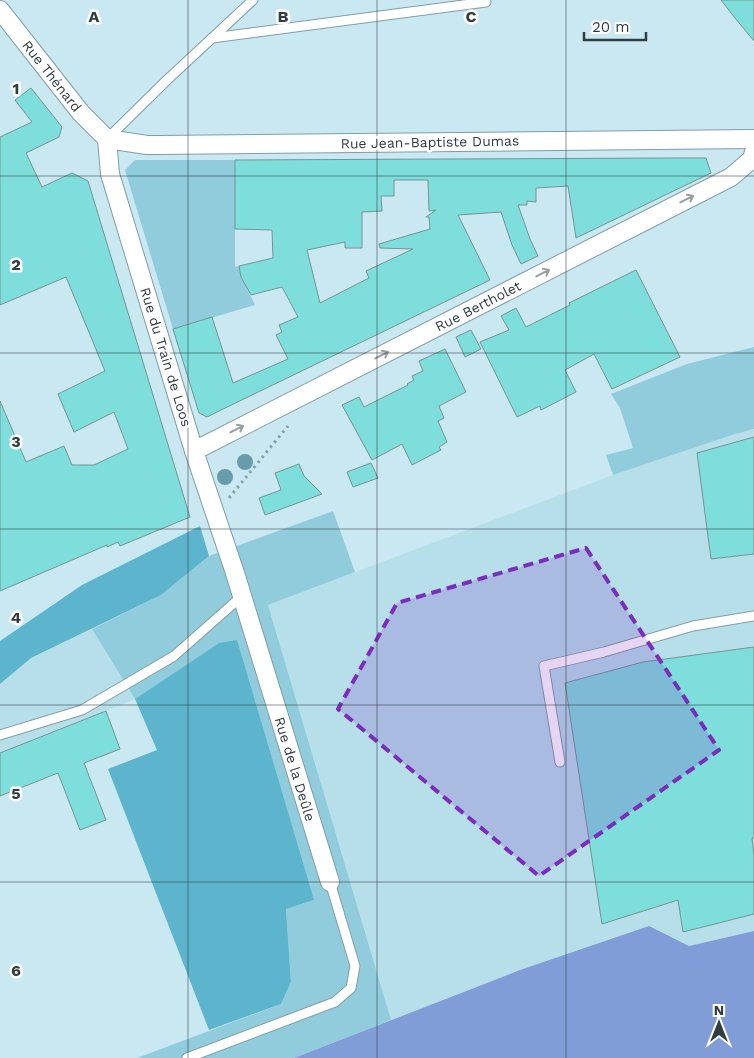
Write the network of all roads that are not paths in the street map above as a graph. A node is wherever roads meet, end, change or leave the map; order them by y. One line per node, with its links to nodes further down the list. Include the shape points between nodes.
1 (253, 0): 4 (lane)
2 (486, 2): 4 (lane)
3 (0, 10): 5 (street, Rue Thénard, via 81,113)
4 (212, 38): 5 (lane)
5 (107, 139): 6 (street, Rue Jean-Baptiste Dumas, via 147,145); 8 (street, Rue du Train de Loos, via 110,174)
6 (754, 139)
7 (754, 152): 8 (street, Rue Bertholet, one-way to 7, via 731,177 752,159)
8 (194, 451): 9 (street, Rue du Train de Loos)
9 (235, 573): 10 (street, Rue de la Deûle)
10 (242, 596): 12 (lane, via 174,656 82,710); 14 (street, Rue de la Deûle)
11 (754, 616): 13 (lane, via 694,626 544,666)
12 (0, 735)
13 (560, 762)
14 (330, 882): 15 (lane, Rue de la Deûle, via 355,966 351,988 335,1002)
15 (187, 1058)

